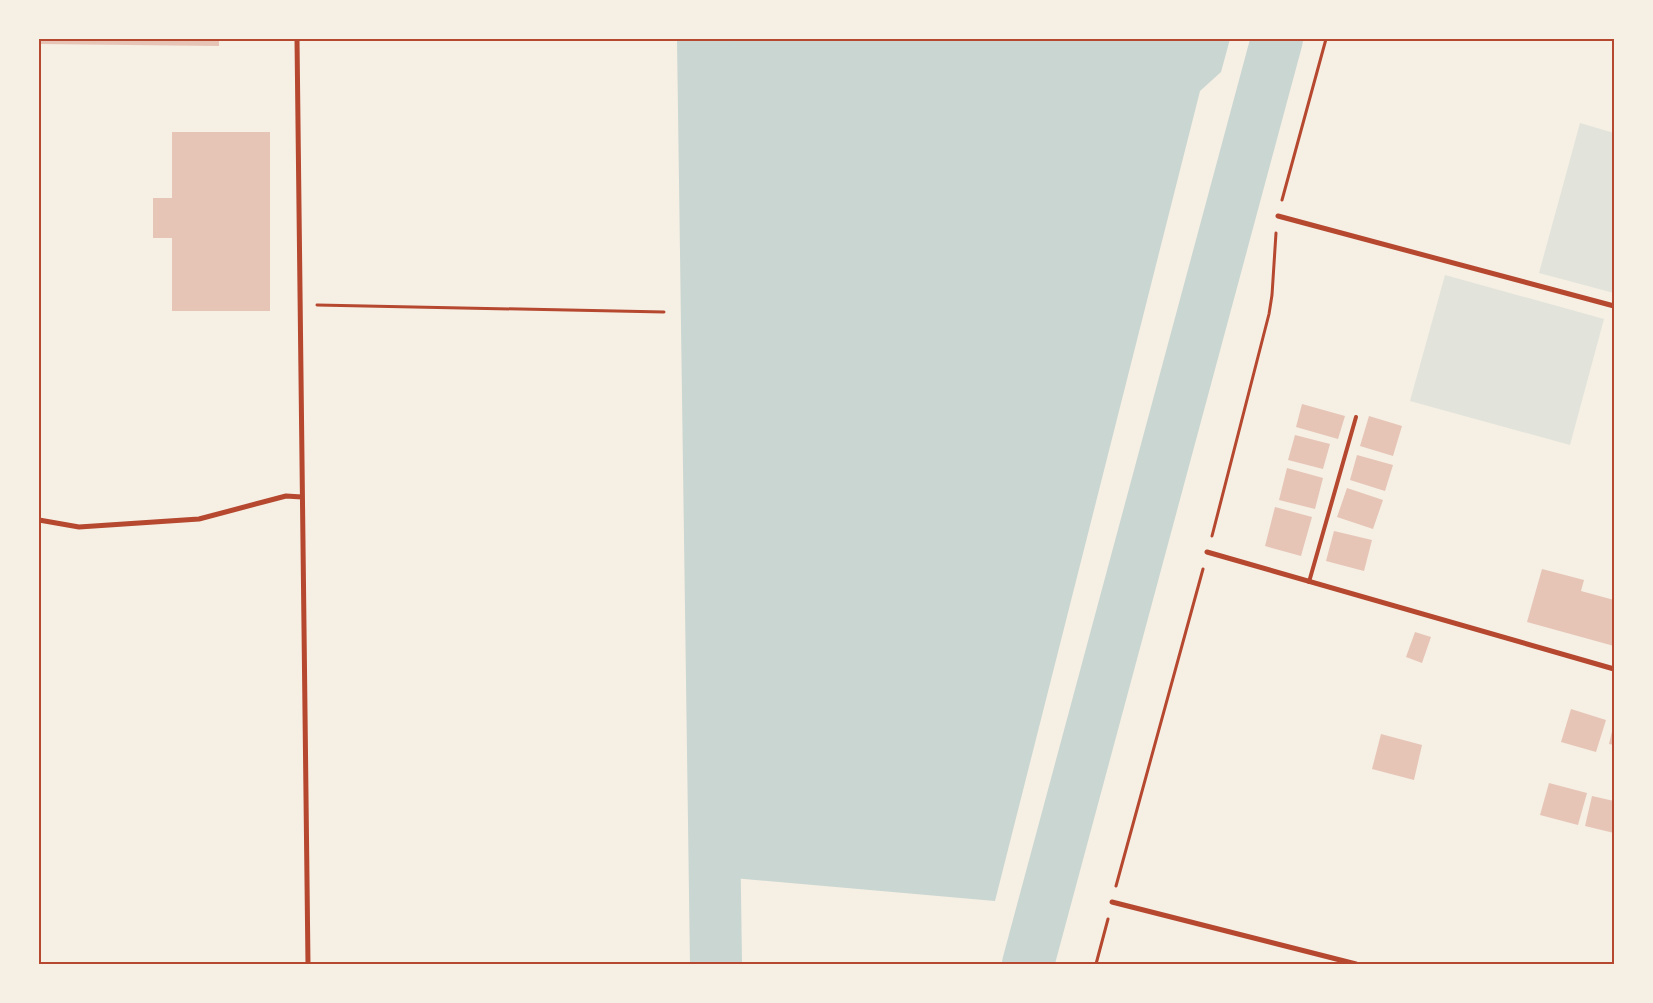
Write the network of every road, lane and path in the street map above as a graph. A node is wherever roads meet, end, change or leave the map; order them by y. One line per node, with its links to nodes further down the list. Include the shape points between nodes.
1 (297, 39): 4 (street)
2 (1326, 39): 3 (path)
3 (1278, 216): 5 (street); 10 (path, via 1269,314)
4 (299, 305): 6 (path); 8 (street)
5 (1614, 306)
6 (664, 312)
7 (1356, 418): 11 (lane)
8 (302, 497): 9 (street, via 286,496 199,519 79,527); 14 (street)
9 (39, 520)
10 (1208, 552): 11 (street); 13 (path)
11 (1309, 582): 12 (street)
12 (1614, 669)
13 (1112, 902): 15 (path); 16 (street)
14 (308, 964)
15 (1096, 964)
16 (1356, 964)

